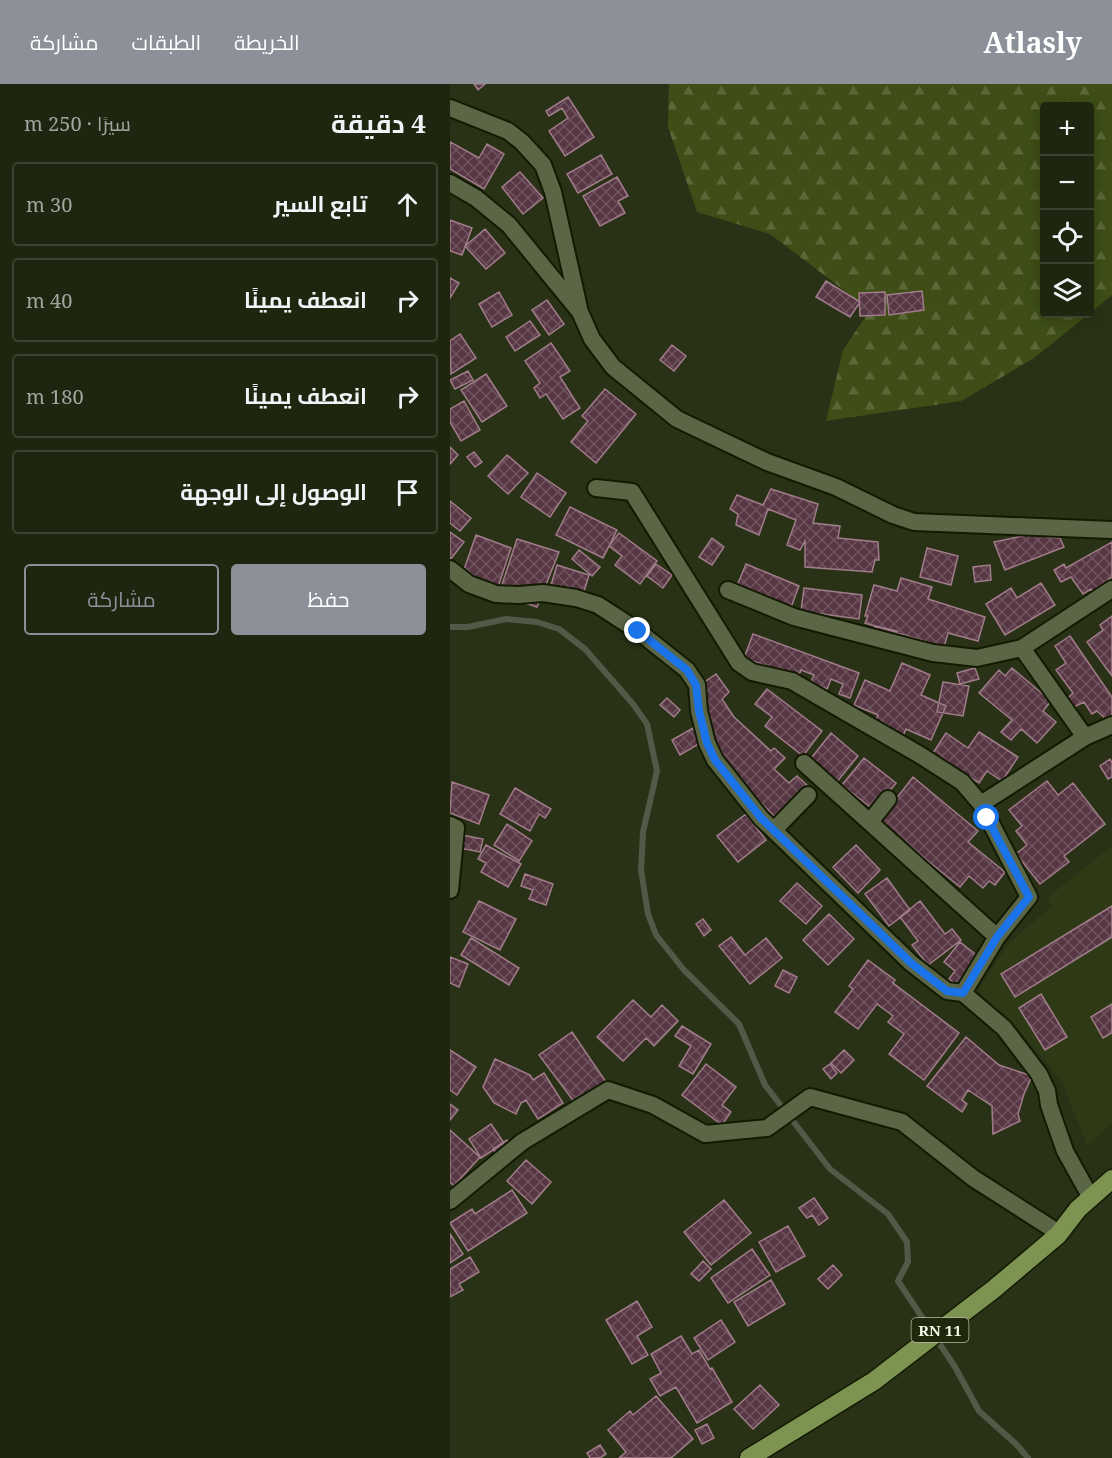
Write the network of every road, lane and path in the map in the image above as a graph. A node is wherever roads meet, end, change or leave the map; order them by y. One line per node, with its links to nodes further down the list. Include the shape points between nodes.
1 (450, 108): 3 (street, via 508,131 543,165 553,192)
2 (450, 183): 3 (street, via 509,225)
3 (580, 312): 5 (street, via 592,339 613,367 677,419 893,515 938,525)
4 (596, 488): 15 (street, via 632,492 739,663 753,672 792,681 920,755 962,782)
5 (1112, 530)
6 (450, 569): 18 (street, via 469,584 496,594 543,593 598,605 687,670 696,685 707,743 715,760)
7 (1112, 589): 9 (street)
8 (728, 590): 9 (street, via 794,617 933,653 977,658)
9 (1022, 648): 11 (street)
10 (1112, 725): 11 (street)
11 (1085, 737): 15 (street)
12 (804, 763): 16 (street)
13 (808, 795): 18 (street)
14 (888, 799): 16 (street)
15 (981, 804): 20 (street, via 1029,897)
16 (870, 822): 20 (street)
17 (450, 825): 19 (street, via 456,828)
18 (774, 830): 21 (street, via 911,963 947,991)
19 (450, 890)
20 (997, 937): 21 (street)
21 (963, 993): 23 (street, via 1004,1028 1039,1074 1065,1151)
22 (1112, 1179): 23 (main road, RN 11)
23 (1090, 1198): 25 (main road, RN 11)
24 (450, 1201): 25 (street, via 522,1142 608,1090 653,1105 705,1134 766,1128 810,1096 902,1122 973,1178)
25 (1058, 1235): 26 (main road, RN 11, via 874,1381)
26 (748, 1458)

